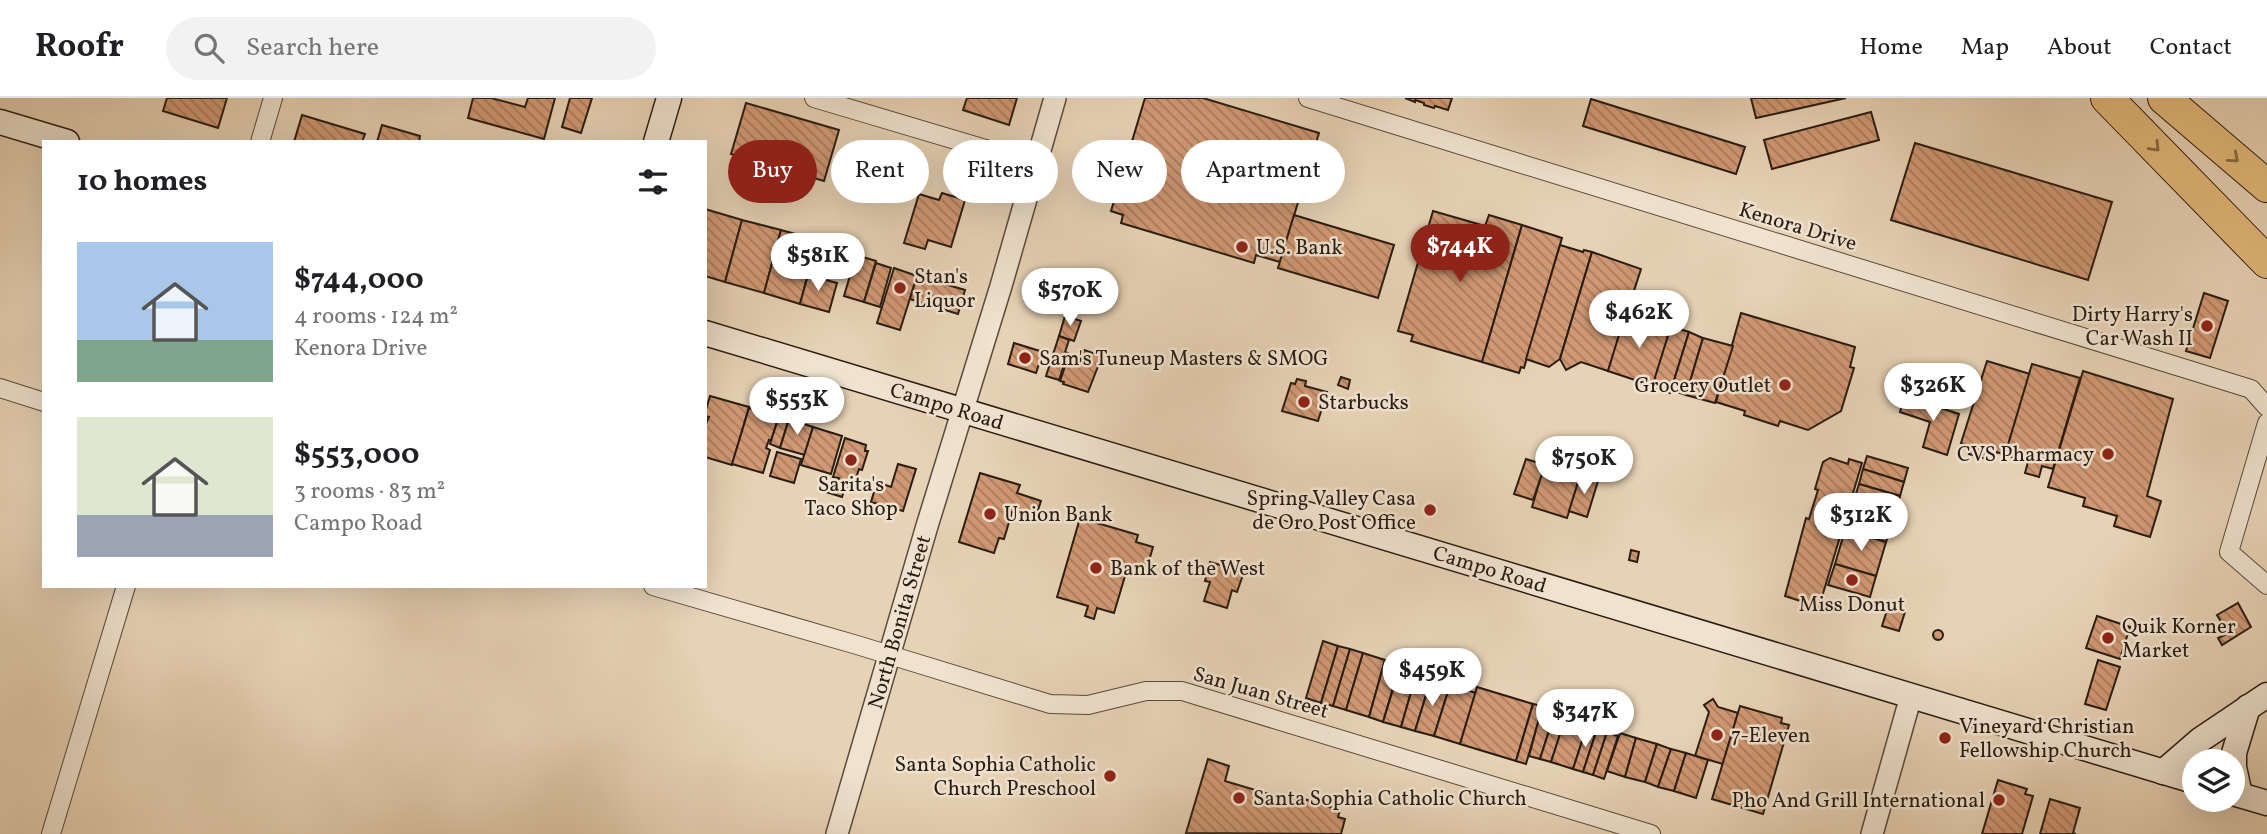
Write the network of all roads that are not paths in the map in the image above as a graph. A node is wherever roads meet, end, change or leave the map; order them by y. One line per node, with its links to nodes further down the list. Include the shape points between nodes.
1 (273, 98): 10 (street)
2 (669, 98): 11 (main road)
3 (814, 98): 12 (street)
4 (1055, 98): 13 (street, North Bonita Street)
5 (1308, 98): 20 (street, Kenora Drive, via 2251,389)
6 (2107, 98): 16 (highway, one-way to 16)
7 (2164, 98): 14 (highway, one-way to 14)
8 (0, 122): 9 (main road)
9 (60, 140)
10 (261, 140)
11 (657, 140)
12 (955, 140)
13 (1043, 140)
14 (2267, 186)
15 (1024, 203): 21 (street, North Bonita Street)
16 (2267, 262)
17 (707, 335): 21 (main road, Campo Road)
18 (0, 388): 19 (street)
19 (42, 401)
20 (2267, 407)
21 (963, 411): 26 (street, North Bonita Street); 27 (main road, Campo Road)
22 (2267, 423): 23 (street, via 2229,552)
23 (2267, 585)
24 (125, 588): 34 (street)
25 (660, 588): 26 (street, San Juan Street)
26 (890, 655): 35 (street, North Bonita Street); 36 (street, San Juan Street, via 1050,705 1088,705 1146,691 1182,691)
27 (1911, 696): 30 (main road, Campo Road); 37 (street)
28 (2258, 701): 29 (main road); 30 (main road)
29 (2235, 749)
30 (2163, 772): 31 (main road, Campo Road)
31 (2182, 778)
32 (2245, 797): 33 (main road)
33 (2267, 803)
34 (51, 834)
35 (836, 834)
36 (1651, 834)
37 (1872, 834)

